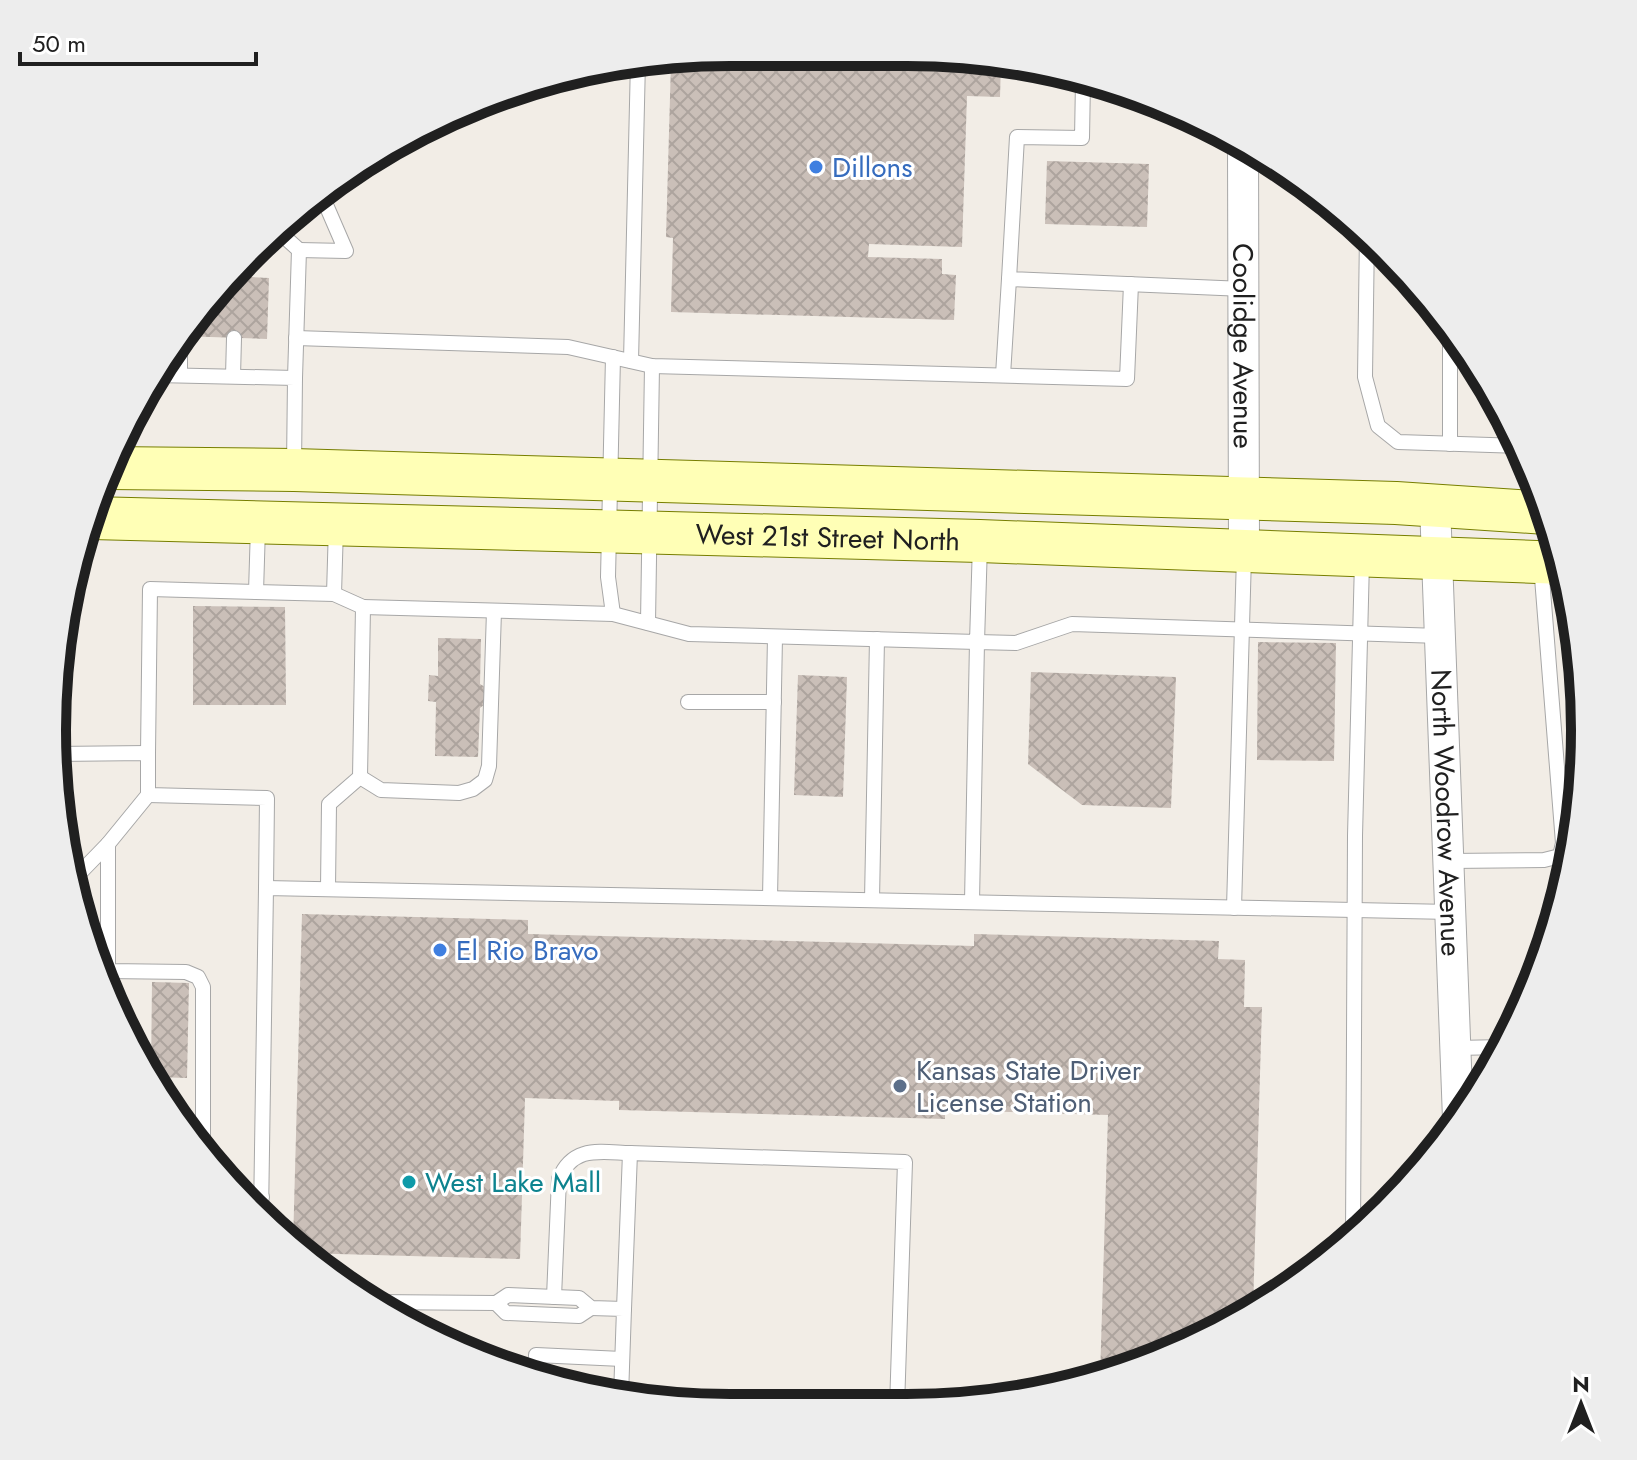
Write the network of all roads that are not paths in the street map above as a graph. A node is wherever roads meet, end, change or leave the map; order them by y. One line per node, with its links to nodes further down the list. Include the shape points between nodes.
1 (638, 73): 16 (lane)
2 (1083, 90): 8 (lane, via 1082,138 1017,137)
3 (1245, 159): 10 (street, Coolidge Avenue)
4 (325, 203): 6 (lane, via 346,251)
5 (285, 237): 6 (lane)
6 (299, 250): 12 (lane)
7 (1367, 251): 23 (lane, via 1365,377 1378,426 1398,442)
8 (1009, 279): 9 (lane); 20 (lane)
9 (1131, 284): 10 (lane); 20 (lane, via 1127,379)
10 (1244, 289): 28 (street, Coolidge Avenue)
11 (234, 338): 21 (lane)
12 (296, 338): 14 (lane, via 568,347); 22 (lane)
13 (1450, 348): 23 (lane)
14 (613, 357): 16 (lane); 27 (lane)
15 (180, 358): 19 (lane)
16 (631, 361): 17 (lane)
17 (652, 366): 20 (lane); 27 (lane)
18 (169, 375): 19 (lane)
19 (180, 375): 21 (lane)
20 (1003, 375)
21 (233, 376): 22 (lane)
22 (295, 378): 26 (lane)
23 (1450, 444): 24 (lane)
24 (1507, 446)
25 (120, 468): 26 (main road, West 21st Street North)
26 (294, 470): 27 (main road, West 21st Street North)
27 (631, 481): 28 (main road, West 21st Street North); 34 (lane); 35 (lane)
28 (1244, 499): 29 (main road, West 21st Street North); 37 (street, Coolidge Avenue)
29 (1435, 505): 30 (main road, West 21st Street North); 39 (street, North Woodrow Avenue)
30 (1534, 512)
31 (101, 518): 32 (main road, West 21st Street North)
32 (258, 523): 33 (main road, West 21st Street North); 42 (lane)
33 (336, 525): 34 (main road, West 21st Street North); 43 (lane)
34 (609, 532): 35 (main road, West 21st Street North); 46 (lane)
35 (650, 533): 36 (main road, West 21st Street North); 47 (lane)
36 (980, 541): 37 (main road, West 21st Street North); 53 (lane)
37 (1244, 552): 38 (main road, West 21st Street North); 48 (lane)
38 (1362, 556): 39 (main road, West 21st Street North); 49 (lane)
39 (1437, 560): 40 (main road, West 21st Street North); 50 (street, North Woodrow Avenue)
40 (1549, 563)
41 (1552, 576): 60 (lane)
42 (256, 592): 43 (lane); 56 (lane, via 150,589)
43 (334, 594): 44 (lane)
44 (363, 607): 45 (lane); 58 (lane)
45 (494, 611): 46 (lane); 58 (lane, via 485,780 459,793 381,790)
46 (613, 614): 47 (lane)
47 (648, 623): 51 (lane, via 689,634)
48 (1241, 630): 49 (lane); 53 (lane, via 1072,624 1016,643); 70 (lane)
49 (1360, 633): 50 (lane); 71 (lane)
50 (1440, 636): 63 (street, North Woodrow Avenue)
51 (775, 637): 52 (lane); 55 (lane)
52 (877, 639): 53 (lane); 68 (lane)
53 (977, 642): 69 (lane)
54 (688, 702): 55 (lane)
55 (774, 702): 67 (lane)
56 (148, 753): 57 (lane); 59 (lane)
57 (67, 754)
58 (360, 777): 66 (lane, via 329,804)
59 (148, 795): 61 (lane); 65 (lane, via 267,798)
60 (1562, 834)
61 (108, 844): 64 (lane); 73 (lane)
62 (1558, 857): 63 (lane)
63 (1449, 861): 72 (street, North Woodrow Avenue)
64 (82, 871)
65 (266, 888): 66 (lane); 81 (lane)
66 (328, 888): 67 (lane)
67 (770, 898): 68 (lane)
68 (872, 900): 69 (lane)
69 (972, 902): 70 (lane)
70 (1234, 908): 71 (lane)
71 (1355, 912): 72 (lane); 83 (lane)
72 (1451, 912): 76 (street, North Woodrow Avenue)
73 (104, 950)
74 (111, 968): 78 (lane, via 198,977 203,987)
75 (1490, 1047): 76 (lane)
76 (1456, 1048): 77 (street, North Woodrow Avenue)
77 (1457, 1101)
78 (203, 1134)
79 (630, 1153): 84 (lane, via 587,1152 564,1168 559,1179); 88 (lane); 92 (lane, via 905,1162)
80 (257, 1197): 81 (lane)
81 (262, 1197): 82 (lane)
82 (262, 1202)
83 (1353, 1222)
84 (554, 1297): 86 (lane, via 508,1295); 87 (lane, via 579,1298)
85 (393, 1302): 86 (lane)
86 (496, 1303): 87 (lane, via 506,1313 579,1316)
87 (591, 1308): 88 (lane)
88 (624, 1309): 89 (lane)
89 (622, 1359): 90 (lane, via 536,1355); 91 (lane)
90 (536, 1364)
91 (621, 1384)
92 (897, 1394)

